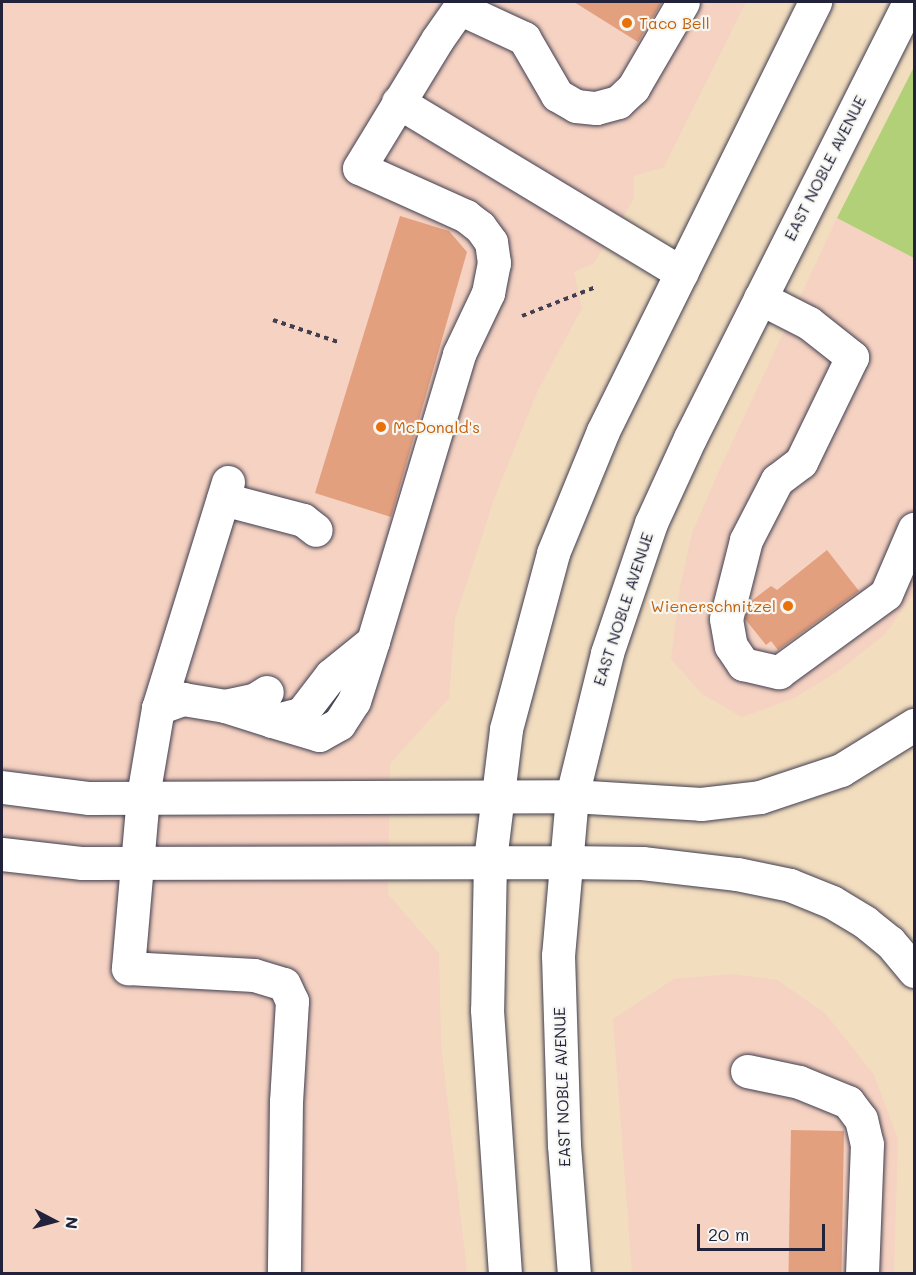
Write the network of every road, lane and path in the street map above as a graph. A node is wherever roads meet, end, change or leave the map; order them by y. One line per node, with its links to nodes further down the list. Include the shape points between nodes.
1 (683, 2): 4 (main road, via 633,88 618,102 596,108 576,106 557,95 524,38 459,8)
2 (815, 2): 5 (main road)
3 (909, 2): 7 (main road, EAST NOBLE AVENUE)
4 (398, 102): 5 (main road); 13 (main road, via 359,168 466,216 491,242 494,263 488,293 459,354 373,641 331,675 301,714 254,700 225,706 183,699)
5 (681, 273): 17 (main road, via 603,431 553,553 511,703)
6 (596, 287): 8 (path)
7 (760, 298): 11 (main road, via 809,323 852,357 801,462 777,480 746,540 726,619 731,646 743,663 778,672 886,594); 18 (main road, EAST NOBLE AVENUE, via 651,524 607,653)
8 (516, 319)
9 (273, 321): 10 (path)
10 (338, 342)
11 (915, 529)
12 (316, 530): 13 (main road, via 303,519 225,490)
13 (159, 708): 16 (main road)
14 (915, 725): 18 (main road, via 841,770 760,797 701,804)
15 (2, 787): 16 (main road, via 89,798)
16 (143, 796): 17 (main road); 22 (main road)
17 (495, 796): 18 (main road); 20 (main road)
18 (572, 796): 21 (main road, EAST NOBLE AVENUE)
19 (2, 854): 22 (main road, via 82,863)
20 (490, 860): 21 (main road); 22 (main road); 26 (main road, via 488,1022)
21 (563, 862): 23 (main road, via 642,863 737,874 790,885 832,902 865,922 890,942); 27 (main road, EAST NOBLE AVENUE, via 558,956)
22 (139, 863): 25 (main road, via 128,968 254,975 284,984 292,1000 286,1101)
23 (915, 971)
24 (747, 1071): 28 (main road, via 799,1083 848,1102 861,1119 867,1144)
25 (284, 1274)
26 (506, 1274)
27 (574, 1274)
28 (862, 1274)

